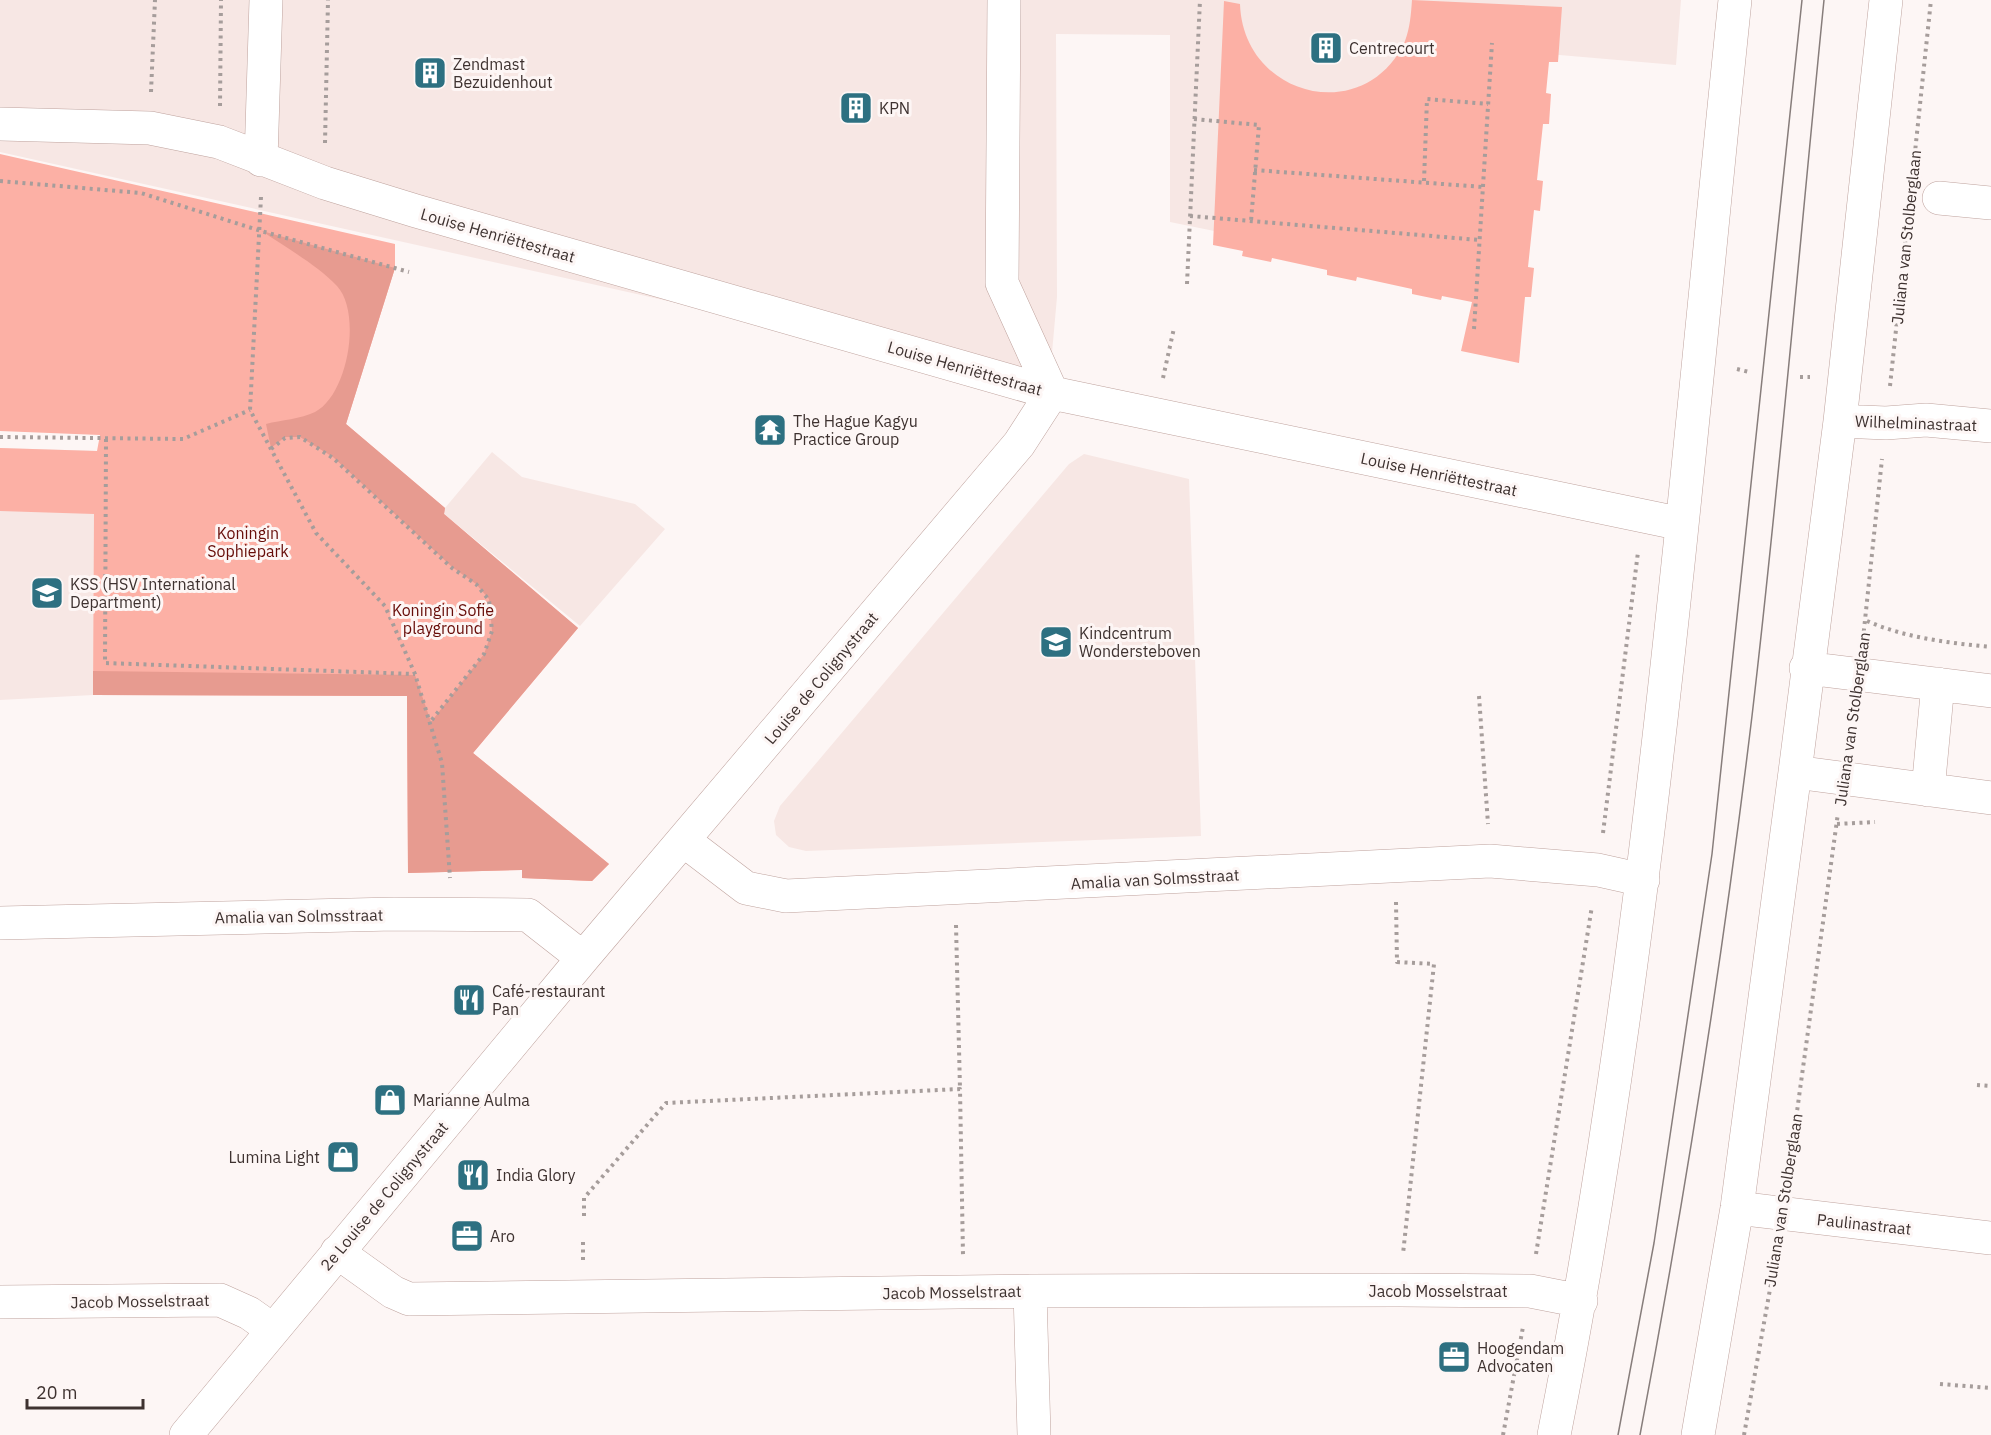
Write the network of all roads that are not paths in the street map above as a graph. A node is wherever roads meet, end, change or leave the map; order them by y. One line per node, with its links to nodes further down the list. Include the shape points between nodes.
1 (266, 0): 6 (street)
2 (1004, 0): 9 (street, via 1002,283)
3 (1735, 0): 12 (street)
4 (1886, 0): 10 (street)
5 (0, 124): 6 (street, Louise Henriëttestraat, via 150,128 219,142)
6 (261, 160): 9 (street, Louise Henriëttestraat, via 428,215)
7 (1924, 203): 8 (street)
8 (1991, 203)
9 (1052, 393): 12 (street, Louise Henriëttestraat); 19 (street, Louise de Colignystraat, via 1019,444)
10 (1840, 421): 11 (street, Wilhelminastraat, via 1926,420); 13 (street)
11 (1991, 426)
12 (1682, 524): 20 (street)
13 (1806, 668): 14 (street); 16 (street)
14 (1938, 684): 15 (street); 17 (street)
15 (1991, 691)
16 (1795, 772): 17 (street); 23 (street)
17 (1928, 790): 18 (street)
18 (1991, 798)
19 (683, 840): 20 (street, Amalia van Solmsstraat, via 746,888 786,896 1490,861 1598,870); 22 (street, Louise de Colignystraat)
20 (1643, 880): 27 (street)
21 (0, 923): 22 (street, Amalia van Solmsstraat, via 382,914 528,915)
22 (583, 958): 25 (street, 2e Louise de Colignystraat)
23 (1737, 1208): 24 (street, Paulinastraat); 33 (street)
24 (1991, 1238)
25 (337, 1252): 26 (street, Jacob Mosselstraat, via 409,1299); 29 (street, 2e Louise de Colignystraat)
26 (1030, 1291): 27 (street, Jacob Mosselstraat, via 1530,1291); 31 (street)
27 (1581, 1300): 32 (street)
28 (0, 1302): 29 (street, Jacob Mosselstraat, via 220,1300)
29 (273, 1330): 30 (street, 2e Louise de Colignystraat)
30 (186, 1435)
31 (1034, 1435)
32 (1554, 1435)
33 (1698, 1435)

